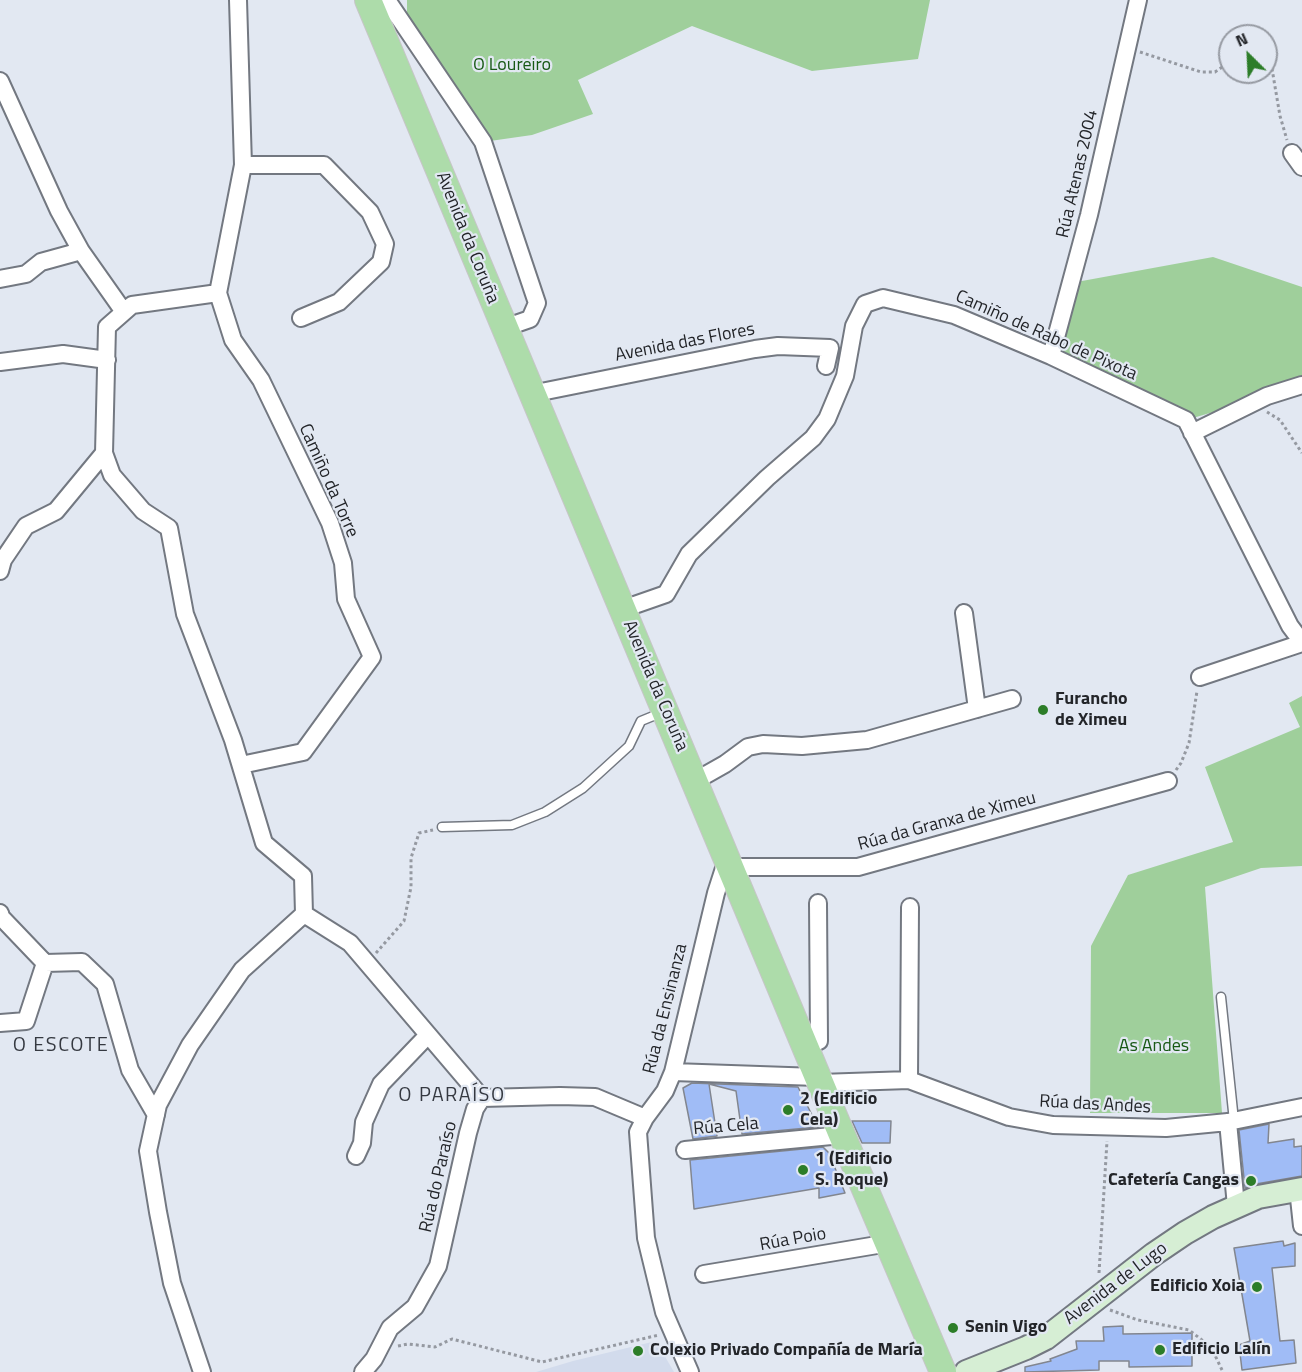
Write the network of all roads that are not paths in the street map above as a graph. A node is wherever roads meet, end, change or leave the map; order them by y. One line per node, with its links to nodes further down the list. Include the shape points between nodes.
1 (238, 0): 7 (street)
2 (368, 0): 14 (main road, Avenida da Coruña)
3 (387, 0): 14 (street, via 483,142 537,303 530,319)
4 (1138, 0): 15 (street, Rúa Atenas 2004, via 1089,215)
5 (0, 81): 9 (street)
6 (1292, 153): 8 (street)
7 (243, 165): 11 (street); 13 (street, via 324,165 370,212 385,244 381,262 339,302)
8 (1302, 167)
9 (81, 251): 10 (street, via 41,262 26,274); 12 (street)
10 (0, 279)
11 (218, 293): 12 (street, via 132,305); 31 (street, Camiño da Torre, via 233,340 261,380 330,523 343,563 346,599 372,657 303,752)
12 (124, 312): 16 (street, via 107,327)
13 (301, 318)
14 (504, 328): 20 (main road, Avenida da Coruña)
15 (1051, 356): 21 (street, Camiño de Rabo de Pixota, via 1186,420); 24 (street, Camiño de Rabo de Pixota, via 954,315 883,298 865,304 854,326 845,376 813,438 689,554 666,594)
16 (107, 360): 17 (street, via 63,354); 22 (street)
17 (0, 362)
18 (826, 366): 20 (street, Avenida das Flores, via 830,348 778,346)
19 (1302, 385): 21 (street, via 1267,396)
20 (531, 394): 24 (main road, Avenida da Coruña)
21 (1192, 433): 26 (street, Camiño de Rabo de Pixota)
22 (105, 453): 23 (street, via 56,510 26,526); 31 (street, via 112,475 143,511 170,528 185,614)
23 (0, 571)
24 (623, 609): 30 (main road, Avenida da Coruña)
25 (964, 613): 29 (street)
26 (1302, 643): 27 (street)
27 (1200, 677)
28 (1012, 699): 29 (street)
29 (977, 709): 32 (street, via 867,740 748,747)
30 (666, 711): 32 (main road, Avenida da Coruña); 34 (lane, via 641,721 629,746 583,788 545,812 512,825)
31 (241, 765): 39 (street, via 264,843 303,876)
32 (695, 781): 35 (main road, Avenida da Coruña)
33 (1168, 781): 35 (street, Rúa da Granxa de Ximeu, via 858,867)
34 (442, 827)
35 (729, 863): 44 (main road, Avenida da Coruña); 45 (street, Rúa da Ensinanza, via 716,893)
36 (818, 903): 44 (street, via 819,1041)
37 (910, 908): 47 (street)
38 (0, 913): 40 (street)
39 (304, 914): 43 (street, via 350,943); 50 (street, via 242,970 190,1045)
40 (45, 963): 42 (street, via 26,1022); 50 (street, via 82,962 105,984 130,1070)
41 (1221, 996): 52 (lane)
42 (0, 1023)
43 (428, 1035): 48 (street); 55 (street, via 381,1084 364,1122)
44 (805, 1047): 46 (main road, Avenida da Coruña)
45 (673, 1072): 46 (street, Rúa das Andes); 51 (street, Rúa da Ensinanza, via 665,1091)
46 (818, 1080): 47 (street, Rúa das Andes); 53 (main road, Avenida da Coruña)
47 (909, 1080): 52 (street, Rúa das Andes, via 1009,1117 1053,1125 1166,1128)
48 (482, 1098): 51 (street, via 596,1097); 63 (street, Rúa do Paraíso, via 468,1133 438,1266 416,1307 390,1328)
49 (1302, 1107): 52 (street, Rúa das Andes)
50 (156, 1115): 62 (street, via 148,1151 158,1212 172,1284)
51 (645, 1118): 64 (street, Rúa da Ensinanza, via 638,1132 638,1150 646,1238 664,1312)
52 (1231, 1122): 57 (street)
53 (842, 1135): 54 (street, Rúa Cela); 59 (main road, Avenida da Coruña)
54 (685, 1150)
55 (356, 1156)
56 (1300, 1189): 57 (street, Avenida de Lugo, via 1258,1197); 58 (street)
57 (1236, 1206): 65 (street, Avenida de Lugo, via 1185,1233 1136,1268 1103,1304 1026,1348)
58 (1302, 1226)
59 (889, 1243): 60 (street, Rúa Poio); 61 (main road, Avenida da Coruña)
60 (704, 1275)
61 (936, 1368)
62 (202, 1372)
63 (363, 1372)
64 (690, 1372)
65 (966, 1372)

